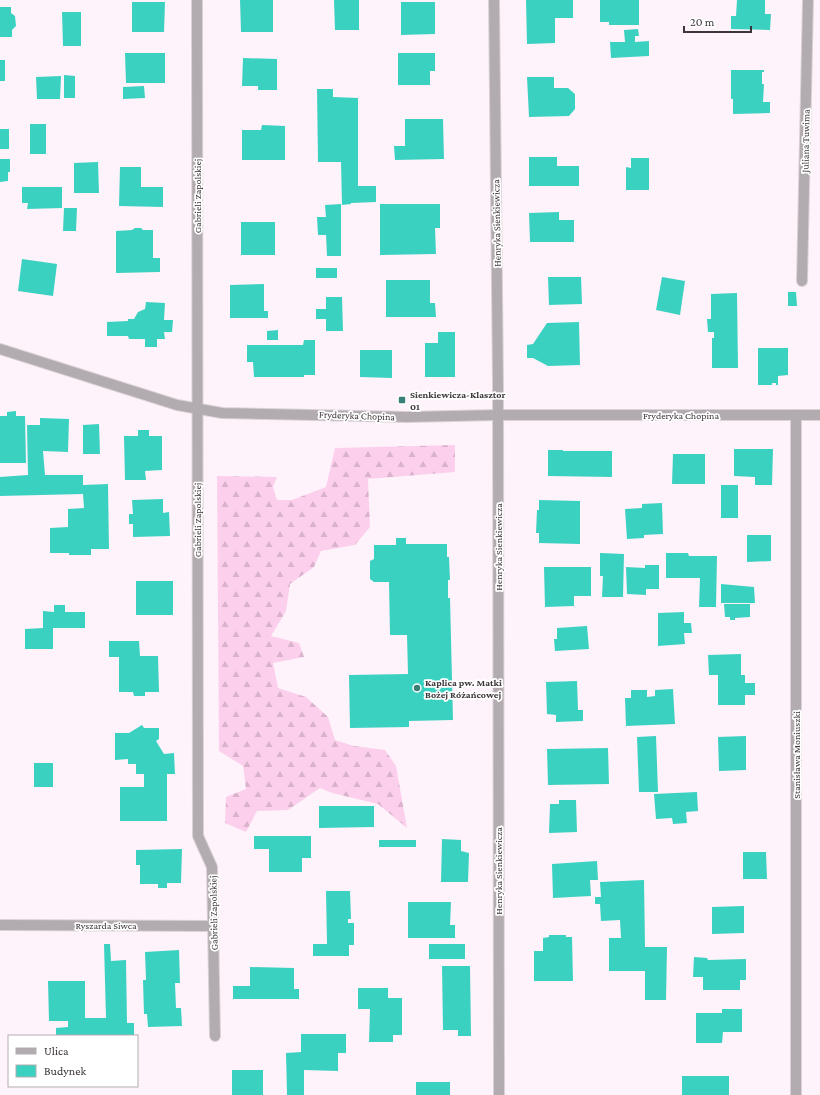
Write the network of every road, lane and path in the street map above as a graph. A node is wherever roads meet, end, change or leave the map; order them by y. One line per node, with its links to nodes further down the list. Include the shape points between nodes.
1 (197, 0): 6 (street, Gabrieli Zapolskiej)
2 (494, 0): 7 (street, Henryka Sienkiewicza)
3 (808, 0): 4 (street, Juliana Tuwima)
4 (802, 281)
5 (0, 349): 6 (street, Fryderyka Chopina, via 177,406)
6 (196, 409): 7 (street, Fryderyka Chopina, via 222,412 407,417); 11 (street, Gabrieli Zapolskiej, via 198,836 212,868)
7 (498, 415): 8 (street, Fryderyka Chopina); 13 (street, Henryka Sienkiewicza)
8 (796, 415): 9 (street, Fryderyka Chopina); 14 (street, Stanisława Moniuszki)
9 (820, 415)
10 (0, 925): 11 (street, Ryszarda Siwca)
11 (213, 926): 12 (street, Gabrieli Zapolskiej)
12 (215, 1036)
13 (499, 1095)
14 (796, 1095)

